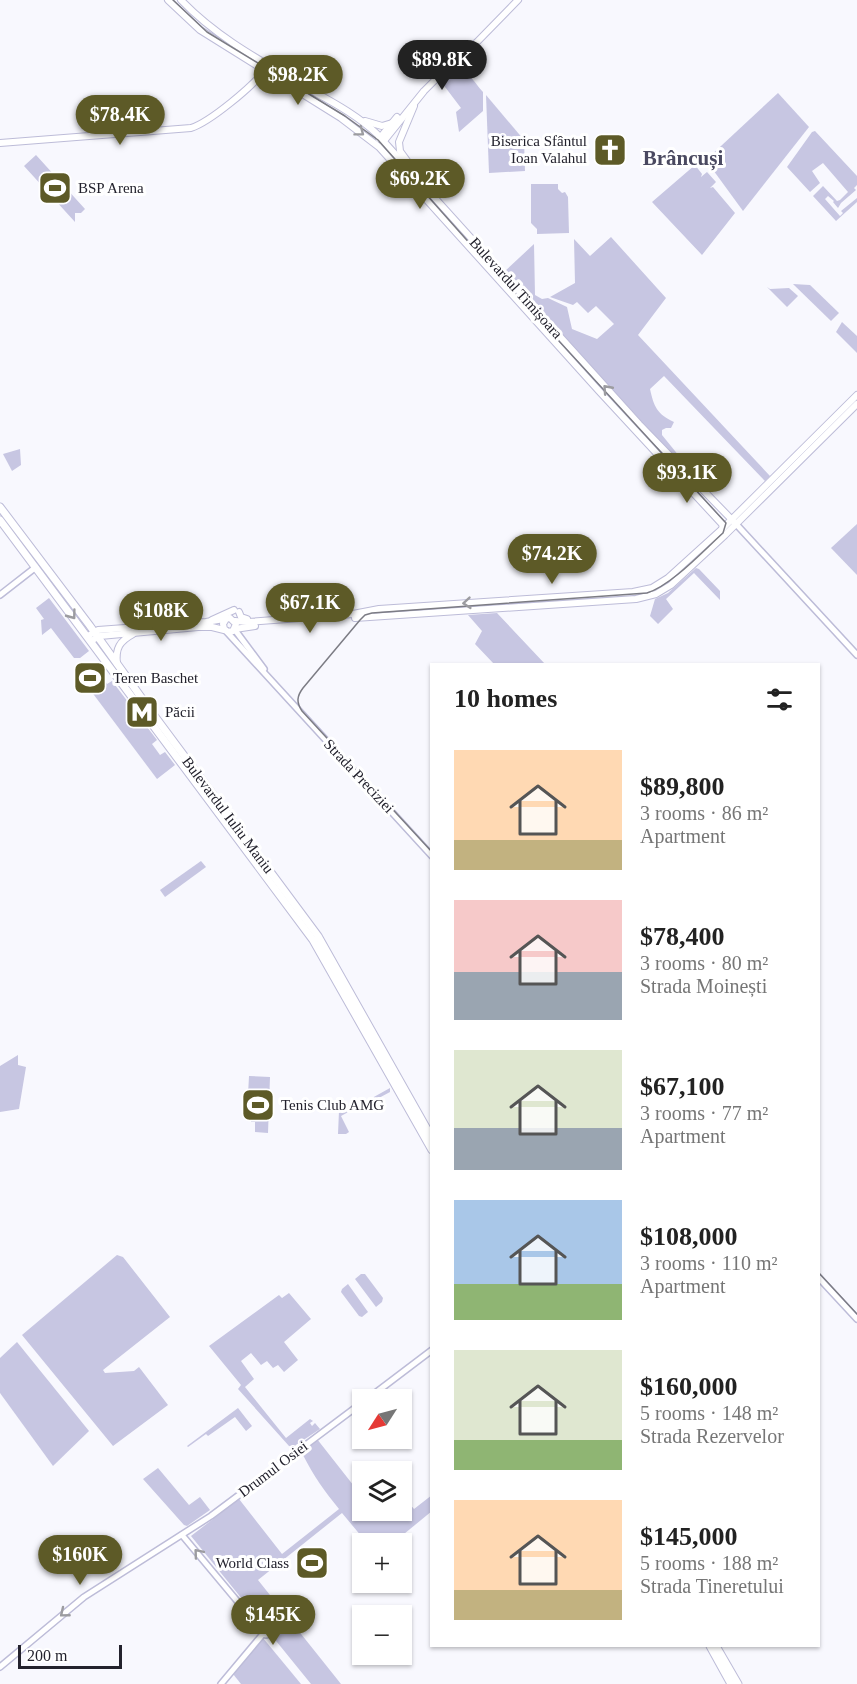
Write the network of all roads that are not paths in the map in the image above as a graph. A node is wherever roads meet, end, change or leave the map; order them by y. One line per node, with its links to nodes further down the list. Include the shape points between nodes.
1 (168, 0): 5 (main road, Bulevardul Timișoara)
2 (181, 0): 4 (main road, Bulevardul Timișoara)
3 (518, 0): 10 (main road)
4 (196, 16): 5 (main road, via 196,22); 6 (main road, Bulevardul Timișoara)
5 (190, 23): 7 (main road, Bulevardul Timișoara)
6 (212, 29): 7 (main road); 8 (main road, Bulevardul Timișoara)
7 (207, 36): 9 (main road, Bulevardul Timișoara)
8 (268, 64): 9 (main road); 11 (main road, Bulevardul Timișoara)
9 (263, 72): 14 (main road, via 215,115 191,128); 15 (main road, Bulevardul Timișoara, one-way to 15, via 341,118)
10 (416, 101): 12 (main road); 13 (main road); 17 (main road, via 399,144)
11 (356, 117): 12 (main road, via 382,126); 13 (main road, Bulevardul Timișoara)
12 (393, 123): 13 (main road)
13 (382, 139): 15 (main road); 16 (main road, Bulevardul Timișoara)
14 (0, 143)
15 (377, 145): 16 (main road, Bulevardul Timișoara)
16 (400, 164): 17 (main road, Bulevardul Timișoara); 18 (main road, Bulevardul Timișoara)
17 (420, 180): 18 (main road, Bulevardul Timișoara)
18 (551, 332): 23 (main road, Bulevardul Timișoara); 23 (main road, Bulevardul Timișoara, one-way to 18, via 654,439)
19 (857, 395): 23 (main road)
20 (857, 404): 23 (main road)
21 (0, 507): 35 (main road, Bulevardul Iuliu Maniu)
22 (0, 520): 24 (main road, Bulevardul Iuliu Maniu)
23 (728, 525): 26 (main road, via 669,582 641,591); 37 (street, via 742,531)
24 (36, 567): 25 (street); 35 (main road, Bulevardul Iuliu Maniu, one-way to 35)
25 (0, 595)
26 (550, 601): 29 (main road, one-way to 29, via 380,609); 31 (main road)
27 (226, 619): 28 (main road); 30 (main road); 33 (main road)
28 (235, 621): 29 (main road); 32 (main road)
29 (260, 621): 30 (main road, via 243,618 237,611)
30 (206, 622): 35 (main road)
31 (246, 627): 32 (main road); 36 (street, via 242,633)
32 (235, 629): 33 (main road); 36 (street, Strada Preciziei)
33 (226, 631): 34 (main road, via 206,626); 39 (street, Strada Preciziei)
34 (136, 632): 35 (main road); 38 (main road, via 117,647)
35 (93, 636): 38 (main road, Bulevardul Iuliu Maniu); 41 (main road, Bulevardul Iuliu Maniu)
36 (245, 645): 39 (street, Strada Preciziei)
37 (857, 655)
38 (117, 665): 41 (main road, Bulevardul Iuliu Maniu, via 304,916)
39 (270, 679): 40 (street, Strada Preciziei)
40 (430, 854)
41 (341, 981): 42 (main road, Bulevardul Iuliu Maniu)
42 (419, 1121): 43 (main road, Bulevardul Iuliu Maniu); 44 (main road, Bulevardul Iuliu Maniu)
43 (430, 1135)
44 (430, 1146)
45 (820, 1279): 46 (street)
46 (857, 1318)
47 (430, 1352): 48 (street, Drumul Osiei)
48 (380, 1389)
49 (352, 1410): 50 (street, Drumul Osiei, via 216,1513)
50 (182, 1534): 53 (street, Drumul Osiei, one-way to 53, via 84,1597); 54 (street, one-way to 50, via 263,1631)
51 (711, 1647): 55 (main road)
52 (717, 1647): 56 (main road)
53 (0, 1667)
54 (221, 1684)
55 (731, 1684)
56 (738, 1684)

